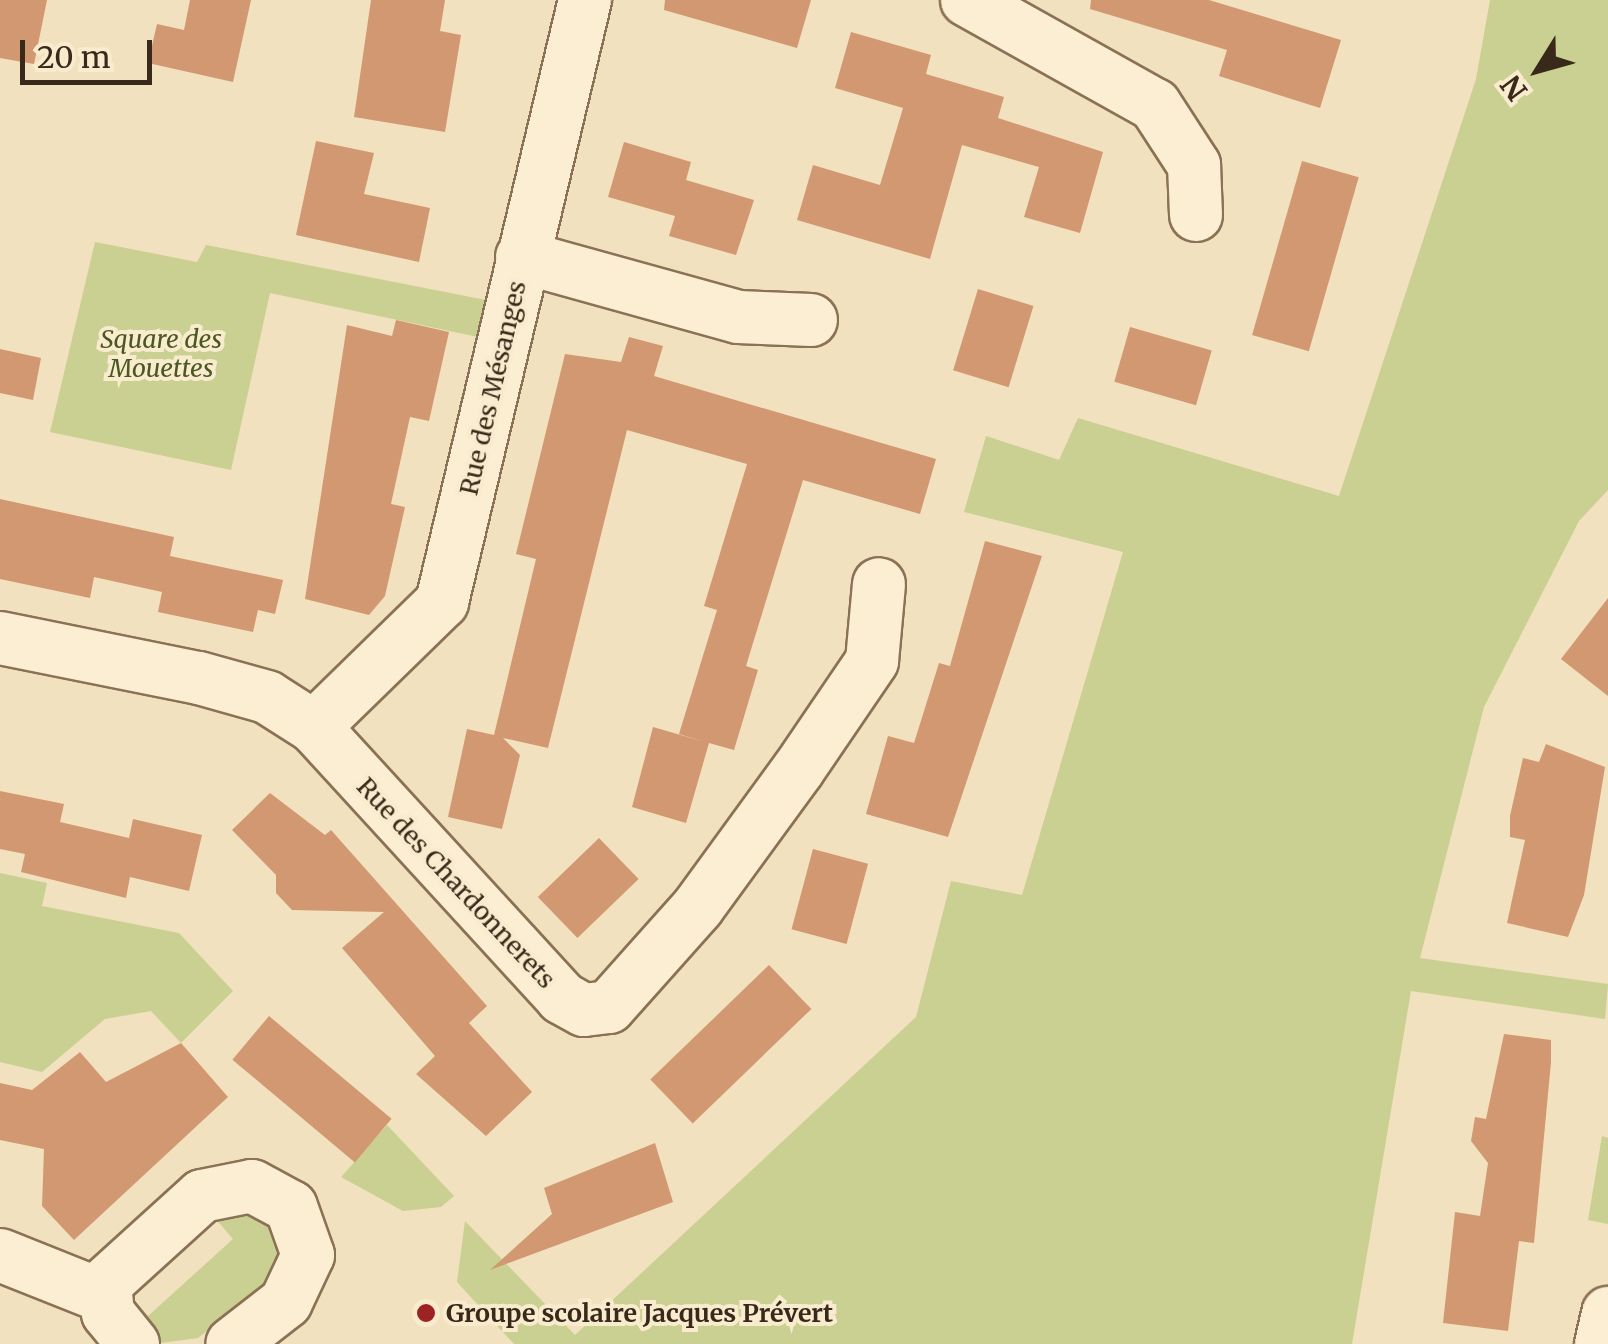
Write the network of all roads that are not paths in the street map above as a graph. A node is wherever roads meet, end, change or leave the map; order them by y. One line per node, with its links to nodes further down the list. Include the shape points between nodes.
1 (585, 0): 4 (street, Rue des Mésanges)
2 (967, 0): 3 (street, via 1155,106 1194,165)
3 (1196, 215)
4 (522, 257): 5 (street, via 738,317); 8 (street, Rue des Mésanges, via 442,602)
5 (811, 320)
6 (879, 584): 8 (street, Rue des Chardonnerets, via 872,660 698,907 610,1007 584,1010 562,998)
7 (0, 638): 8 (street, Rue des Chardonnerets, via 199,678 267,698)
8 (314, 727)
9 (0, 1255): 10 (street)
10 (103, 1296): 12 (street); 13 (street, via 202,1196 235,1185 270,1191 301,1222 305,1272 286,1302)
11 (1608, 1312): 14 (street)
12 (133, 1344)
13 (232, 1344)
14 (1601, 1344)

